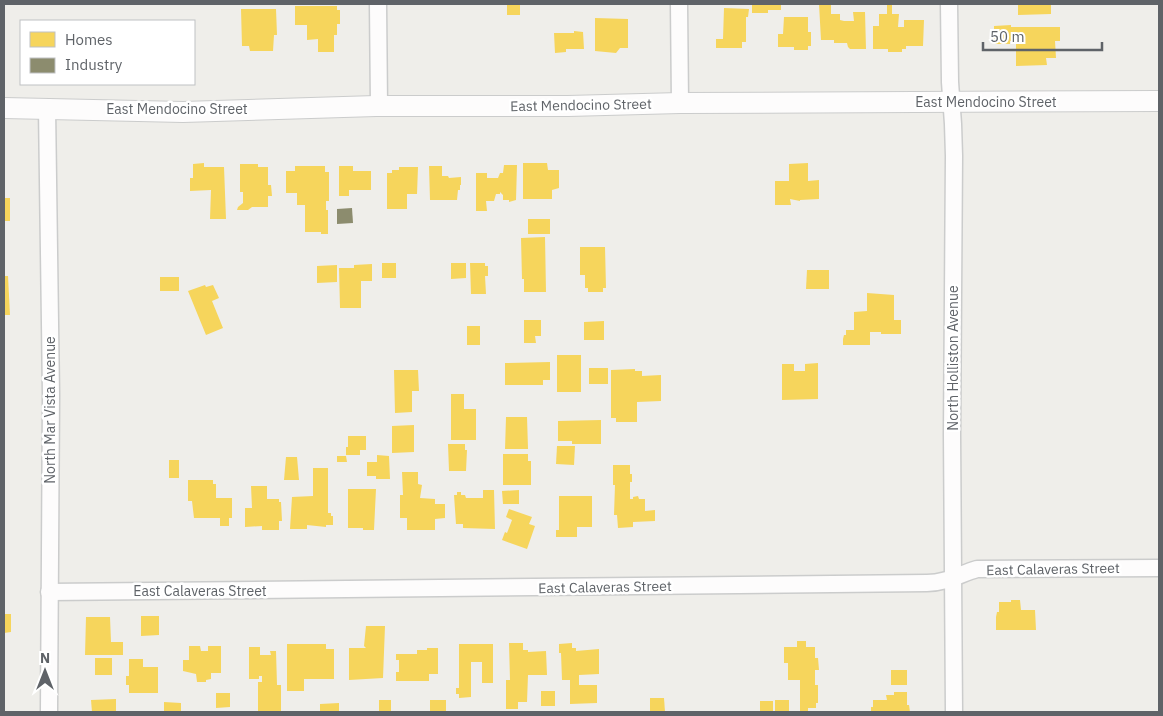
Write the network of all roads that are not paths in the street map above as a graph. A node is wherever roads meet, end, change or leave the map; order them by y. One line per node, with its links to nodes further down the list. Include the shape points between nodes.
1 (378, 4): 7 (street)
2 (679, 4): 6 (street)
3 (949, 4): 5 (street, North Holliston Avenue)
4 (1159, 101): 5 (street, East Mendocino Street)
5 (952, 102): 6 (street, East Mendocino Street); 11 (street, North Holliston Avenue)
6 (680, 103): 7 (street, East Mendocino Street)
7 (379, 106): 9 (street, East Mendocino Street, via 184,112)
8 (4, 108): 9 (street, East Mendocino Street)
9 (47, 108): 12 (street, North Mar Vista Avenue, via 51,396)
10 (1159, 568): 11 (street, East Calaveras Street, via 977,570)
11 (954, 578): 12 (street, East Calaveras Street, via 927,584); 14 (street, North Holliston Avenue)
12 (49, 592): 13 (street, North Mar Vista Avenue)
13 (49, 712)
14 (954, 712)

